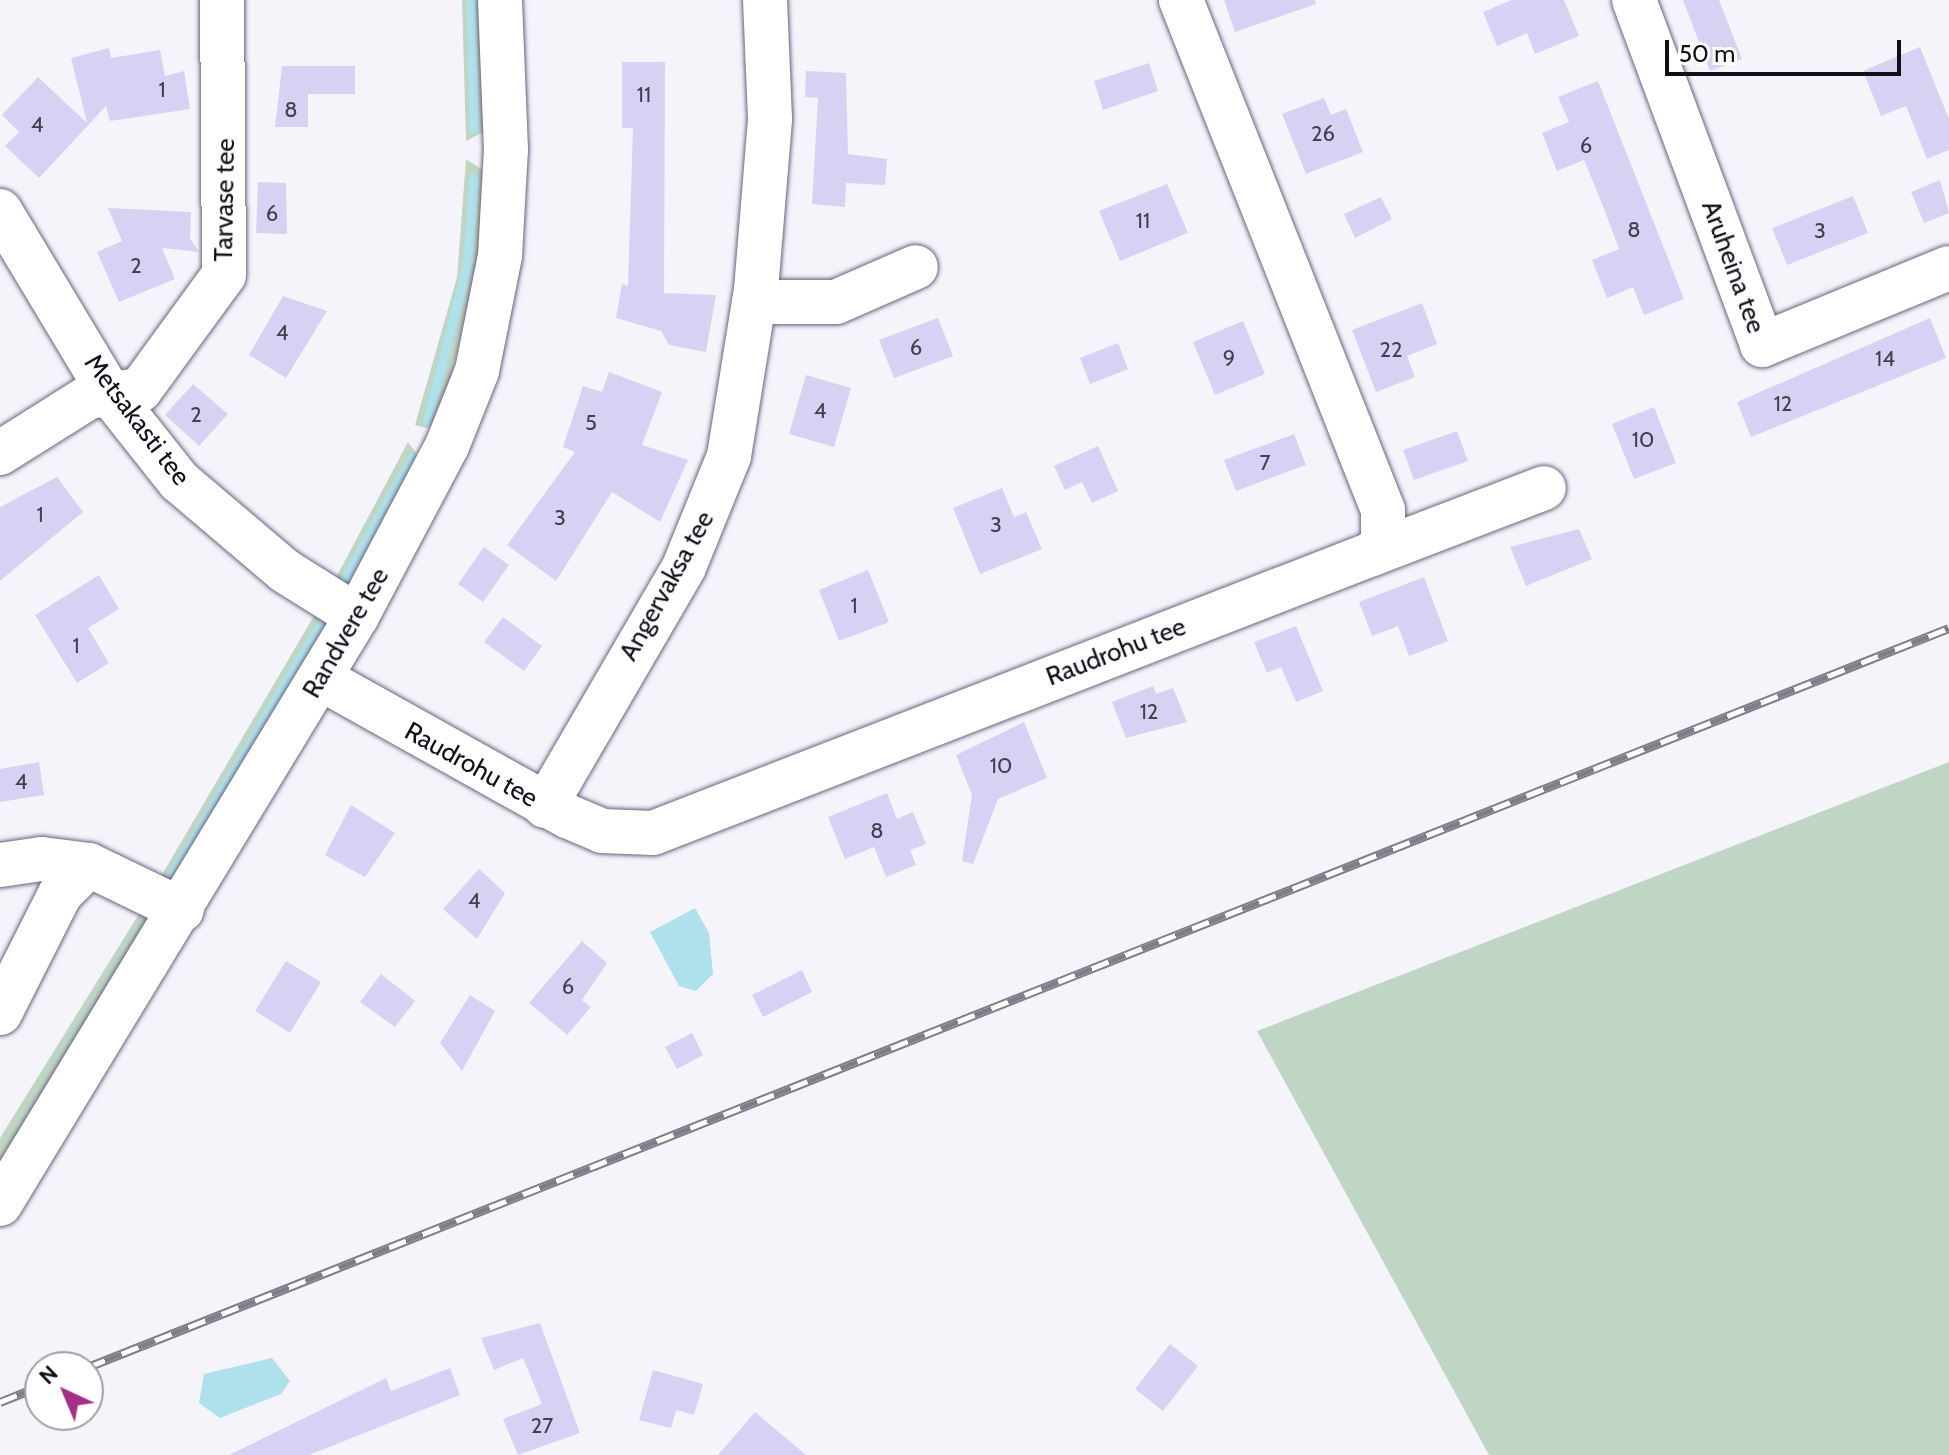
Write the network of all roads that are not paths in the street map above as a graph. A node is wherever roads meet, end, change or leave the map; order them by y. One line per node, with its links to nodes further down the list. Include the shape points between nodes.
1 (222, 0): 10 (street, Tarvase tee, via 224,275 140,390)
2 (500, 0): 14 (street, Randvere tee, via 506,165 500,256 477,371 424,496)
3 (765, 0): 9 (street, Angervaksa tee, via 770,119)
4 (1181, 0): 13 (street, via 1383,510 1383,543)
5 (1634, 0): 8 (street, Aruheina tee, via 1762,345)
6 (0, 211): 10 (street, Metsakasti tee)
7 (916, 267): 9 (street, via 836,302)
8 (1949, 268)
9 (754, 302): 16 (street, Angervaksa tee, via 729,456 709,518)
10 (110, 394): 11 (street, Tarvase tee, via 89,397); 14 (street, Metsakasti tee, via 179,481 285,571)
11 (0, 453)
12 (1544, 488): 13 (street, Raudrohu tee)
13 (1372, 554): 16 (street, Raudrohu tee, via 909,731 675,830 602,831)
14 (357, 616): 15 (street, Randvere tee)
15 (320, 678): 16 (street, Raudrohu tee); 19 (street, Randvere tee)
16 (545, 806)
17 (0, 865): 18 (street, via 42,859)
18 (89, 865): 19 (street); 20 (street, via 60,894)
19 (182, 910): 21 (street, Randvere tee)
20 (0, 1013)
21 (0, 1204)

